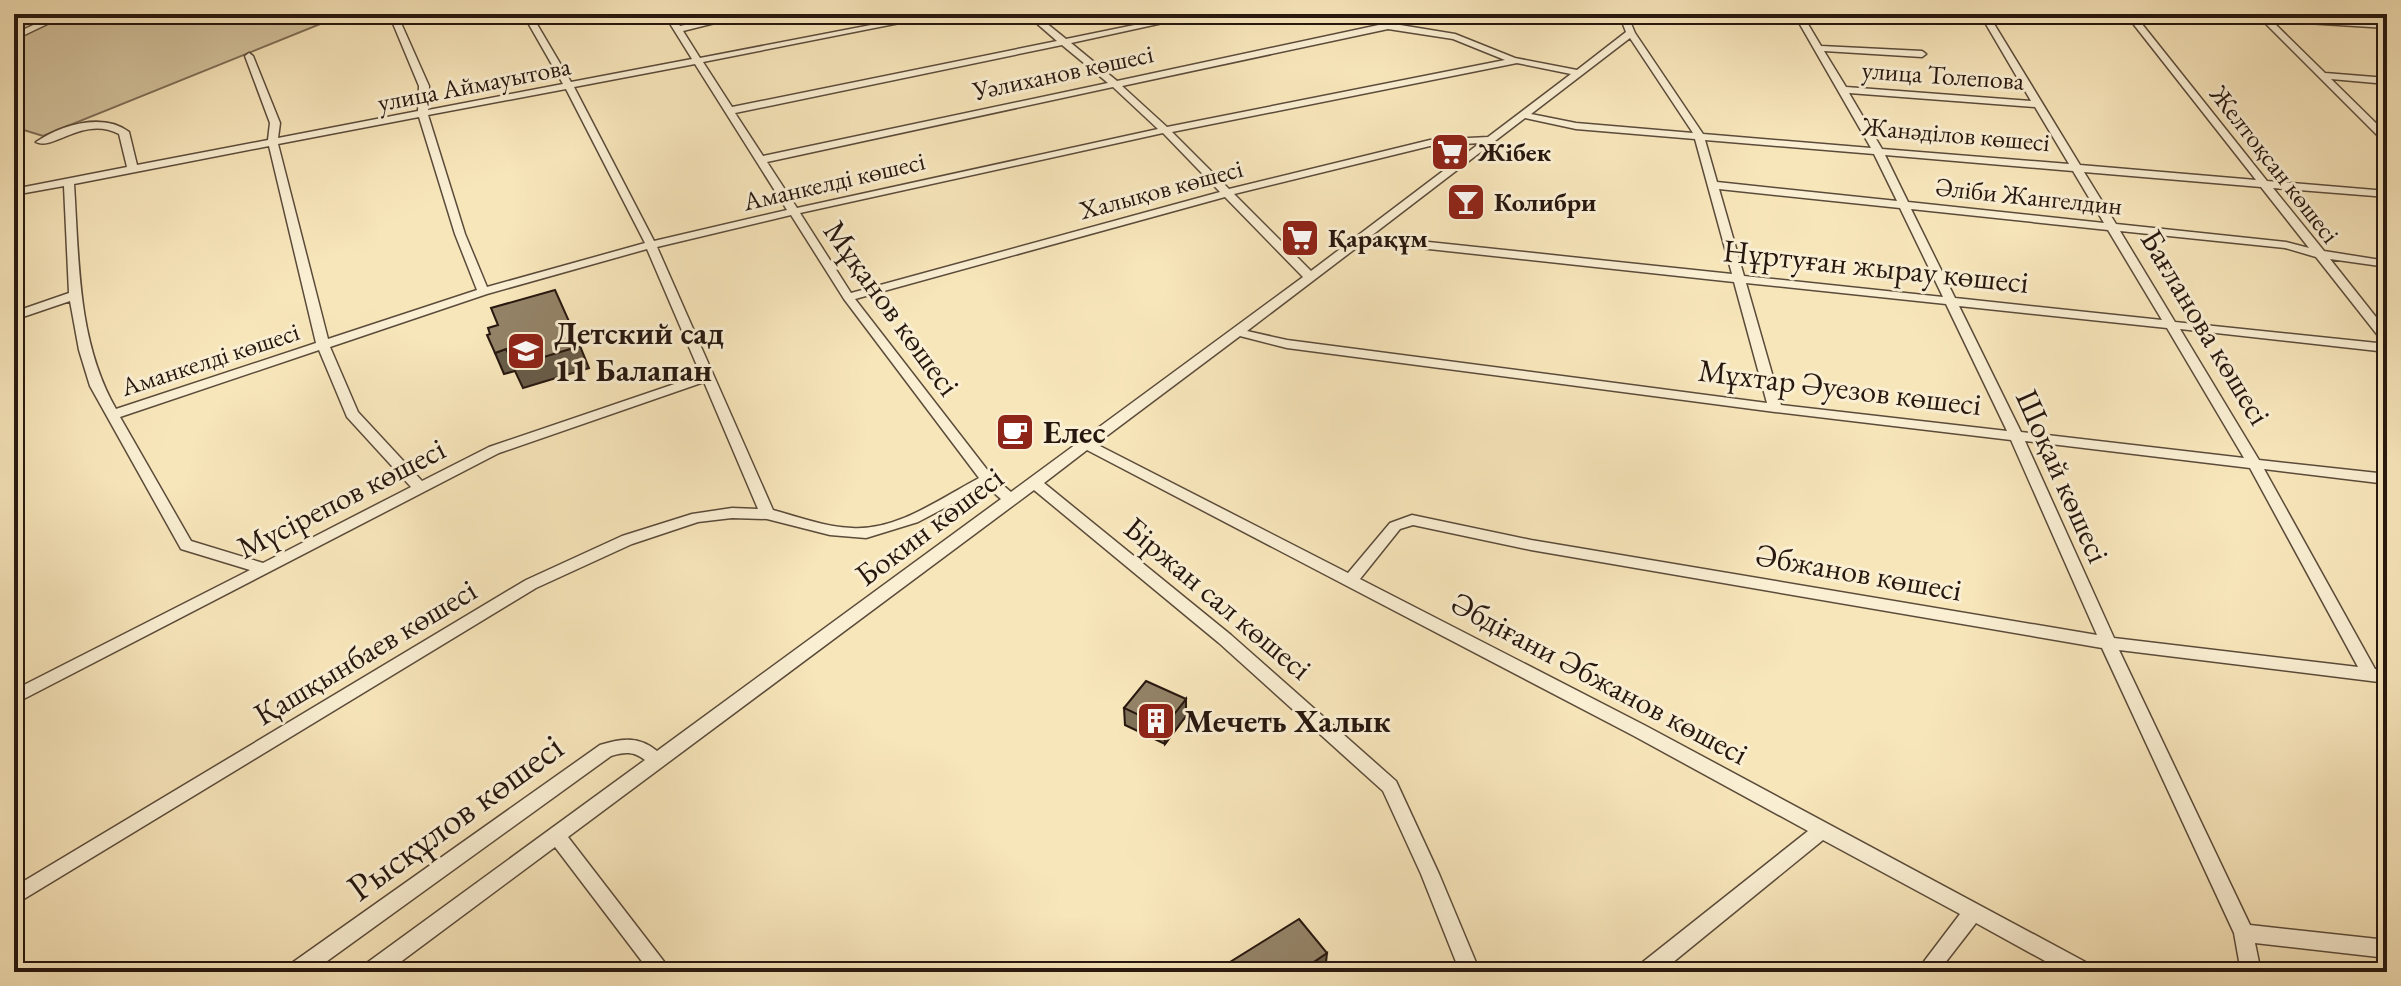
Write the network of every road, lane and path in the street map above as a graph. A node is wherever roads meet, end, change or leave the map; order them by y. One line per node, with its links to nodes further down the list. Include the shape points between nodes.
1 (64, 14): 18 (street)
2 (393, 14): 34 (street, via 424,86)
3 (527, 14): 29 (street)
4 (668, 14): 16 (street, Мұқанов көшесі)
5 (747, 14): 16 (street)
6 (941, 14): 24 (street, улица Аймауытова)
7 (1030, 14): 19 (street)
8 (1200, 14): 19 (street)
9 (1623, 14): 17 (street)
10 (1798, 14): 20 (street, Шоқай көшесі)
11 (1984, 14): 31 (street, Бағланова көшесі)
12 (2048, 14): 14 (street)
13 (2262, 16): 15 (street); 26 (street)
14 (2132, 17): 46 (street, Желтоқсан көшесі)
15 (2387, 25)
16 (678, 29): 24 (street, Мұқанов көшесі)
17 (1631, 33): 25 (street, Бокин көшесі); 36 (street)
18 (14, 37)
19 (1064, 42): 28 (street); 32 (street)
20 (1818, 48): 21 (street); 30 (street, Шоқай көшесі)
21 (1922, 54)
22 (249, 56): 40 (street, via 275,123)
23 (1513, 60): 25 (street, Аманкелді көшесі); 28 (street, Уәлиханов көшесі, via 1455,37 1388,26); 35 (street, Аманкелді көшесі)
24 (700, 63): 29 (street, улица Аймауытова); 32 (street, Мұқанов көшесі)
25 (1578, 73): 33 (street, Бокин көшесі)
26 (2323, 76): 27 (street); 38 (street)
27 (2387, 81)
28 (1115, 84): 35 (street); 42 (street, Уәлиханов көшесі)
29 (570, 88): 34 (street, улица Аймауытова); 55 (street)
30 (1843, 90): 31 (street, улица Толепова); 41 (street, Шоқай көшесі)
31 (2039, 104): 43 (street, Бағланова көшесі)
32 (729, 111): 42 (street, Мұқанов көшесі)
33 (1522, 115): 36 (street, Жанәділов көшесі, via 1576,126); 37 (street, Бокин көшесі)
34 (423, 116): 40 (street, улица Аймауытова); 60 (street)
35 (1165, 130): 49 (street); 52 (street, Аманкелді көшесі)
36 (1699, 135): 41 (street, Жанәділов көшесі); 47 (street)
37 (1489, 140): 49 (street, Халықов көшесі, via 1430,143); 54 (street, Бокин көшесі)
38 (2387, 140)
39 (41, 142): 44 (street, via 85,125 113,124 124,132)
40 (273, 144): 44 (street, улица Аймауытова); 68 (street)
41 (1877, 149): 43 (street, Жанәділов көшесі); 51 (street, Шоқай көшесі)
42 (760, 160): 52 (street, Мұқанов көшесі)
43 (2078, 166): 46 (street, Жанәділов көшесі); 53 (street, Бағланова көшесі)
44 (133, 170): 45 (street, улица Аймауытова)
45 (69, 182): 48 (street, улица Аймауытова); 61 (street)
46 (2260, 183): 50 (street, Жанәділов көшесі); 56 (street, Желтоқсан көшесі)
47 (1713, 185): 51 (street, Әліби Жангелдин); 59 (street)
48 (14, 192)
49 (1227, 193): 58 (street); 62 (street, Халықов көшесі)
50 (2387, 194)
51 (1904, 205): 53 (street, Әліби Жангелдин); 63 (street, Шоқай көшесі)
52 (792, 212): 55 (street, Аманкелді көшесі); 62 (street, Мұқанов көшесі)
53 (2114, 226): 56 (street, Әліби Жангелдин, via 2286,245); 65 (street, Бағланова көшесі)
54 (1359, 238): 58 (street, Бокин көшесі); 59 (street, Нұртуған жырау көшесі)
55 (651, 245): 60 (street, Аманкелді көшесі); 70 (street)
56 (2318, 254): 57 (street, Әліби Жангелдин); 67 (street, Желтоқсан көшесі)
57 (2387, 264)
58 (1309, 276): 66 (street, Бокин көшесі)
59 (1739, 278): 63 (street, Нұртуған жырау көшесі); 71 (street)
60 (483, 292): 68 (street, Аманкелді көшесі)
61 (75, 295): 64 (street); 72 (street, via 96,386)
62 (848, 297): 76 (street, Мұқанов көшесі)
63 (1950, 299): 65 (street, Нұртуған жырау көшесі); 73 (street, Шоқай көшесі)
64 (14, 316)
65 (2173, 325): 69 (street, Нұртуған жырау көшесі); 75 (street, Бағланова көшесі)
66 (1238, 332): 71 (street, Мұхтар Әуезов көшесі, via 1287,344); 74 (street, Бокин көшесі)
67 (2387, 339)
68 (323, 345): 72 (street, Аманкелді көшесі); 79 (street, via 352,414)
69 (2387, 348)
70 (707, 377): 79 (street, Мүсірепов көшесі, via 494,450); 81 (street)
71 (1775, 408): 73 (street, Мұхтар Әуезов көшесі)
72 (115, 414): 82 (street, via 186,545)
73 (2016, 436): 75 (street, Мұхтар Әуезов көшесі); 84 (street, Шоқай көшесі)
74 (1086, 444): 78 (street, Бокин көшесі); 83 (street, Әбдіғани Әбжанов көшесі)
75 (2254, 463): 77 (street, Мұхтар Әуезов көшесі); 85 (street, Бағланова көшесі)
76 (987, 479): 80 (street, Мұқанов көшесі); 81 (street, Қашқынбаев көшесі, via 865,533)
77 (2387, 479)
78 (1034, 482): 80 (street, Бокин көшесі); 98 (street, Біржан сал көшесі, via 1225,639 1390,786)
79 (420, 488): 82 (street, Мүсірепов көшесі)
80 (1011, 500): 88 (street, Бокин көшесі)
81 (767, 514): 91 (street, Қашқынбаев көшесі, via 697,517 627,540 531,584)
82 (265, 569): 87 (street, Мүсірепов көшесі)
83 (1350, 581): 84 (street, Әбжанов көшесі, via 1395,526 1412,520); 89 (street, Әбдіғани Әбжанов көшесі)
84 (2108, 643): 85 (street, Әбжанов көшесі); 93 (street, Шоқай көшесі)
85 (2370, 675): 86 (street, Әбжанов көшесі)
86 (2387, 677)
87 (14, 698)
88 (657, 761): 90 (street, Бокин көшесі); 95 (street, Рысқұлов көшесі, via 628,744 606,750)
89 (1822, 830): 92 (street, Әбдіғани Әбжанов көшесі); 99 (street)
90 (556, 835): 96 (street, Бокин көшесі); 97 (street)
91 (14, 897)
92 (1973, 912): 100 (street); 101 (street, Әбдіғани Әбжанов көшесі)
93 (2244, 933): 94 (street); 102 (street, Шоқай көшесі)
94 (2387, 949)
95 (296, 972)
96 (371, 972)
97 (662, 972)
98 (1470, 972)
99 (1646, 972)
100 (1926, 972)
101 (2084, 972)
102 (2251, 972)

